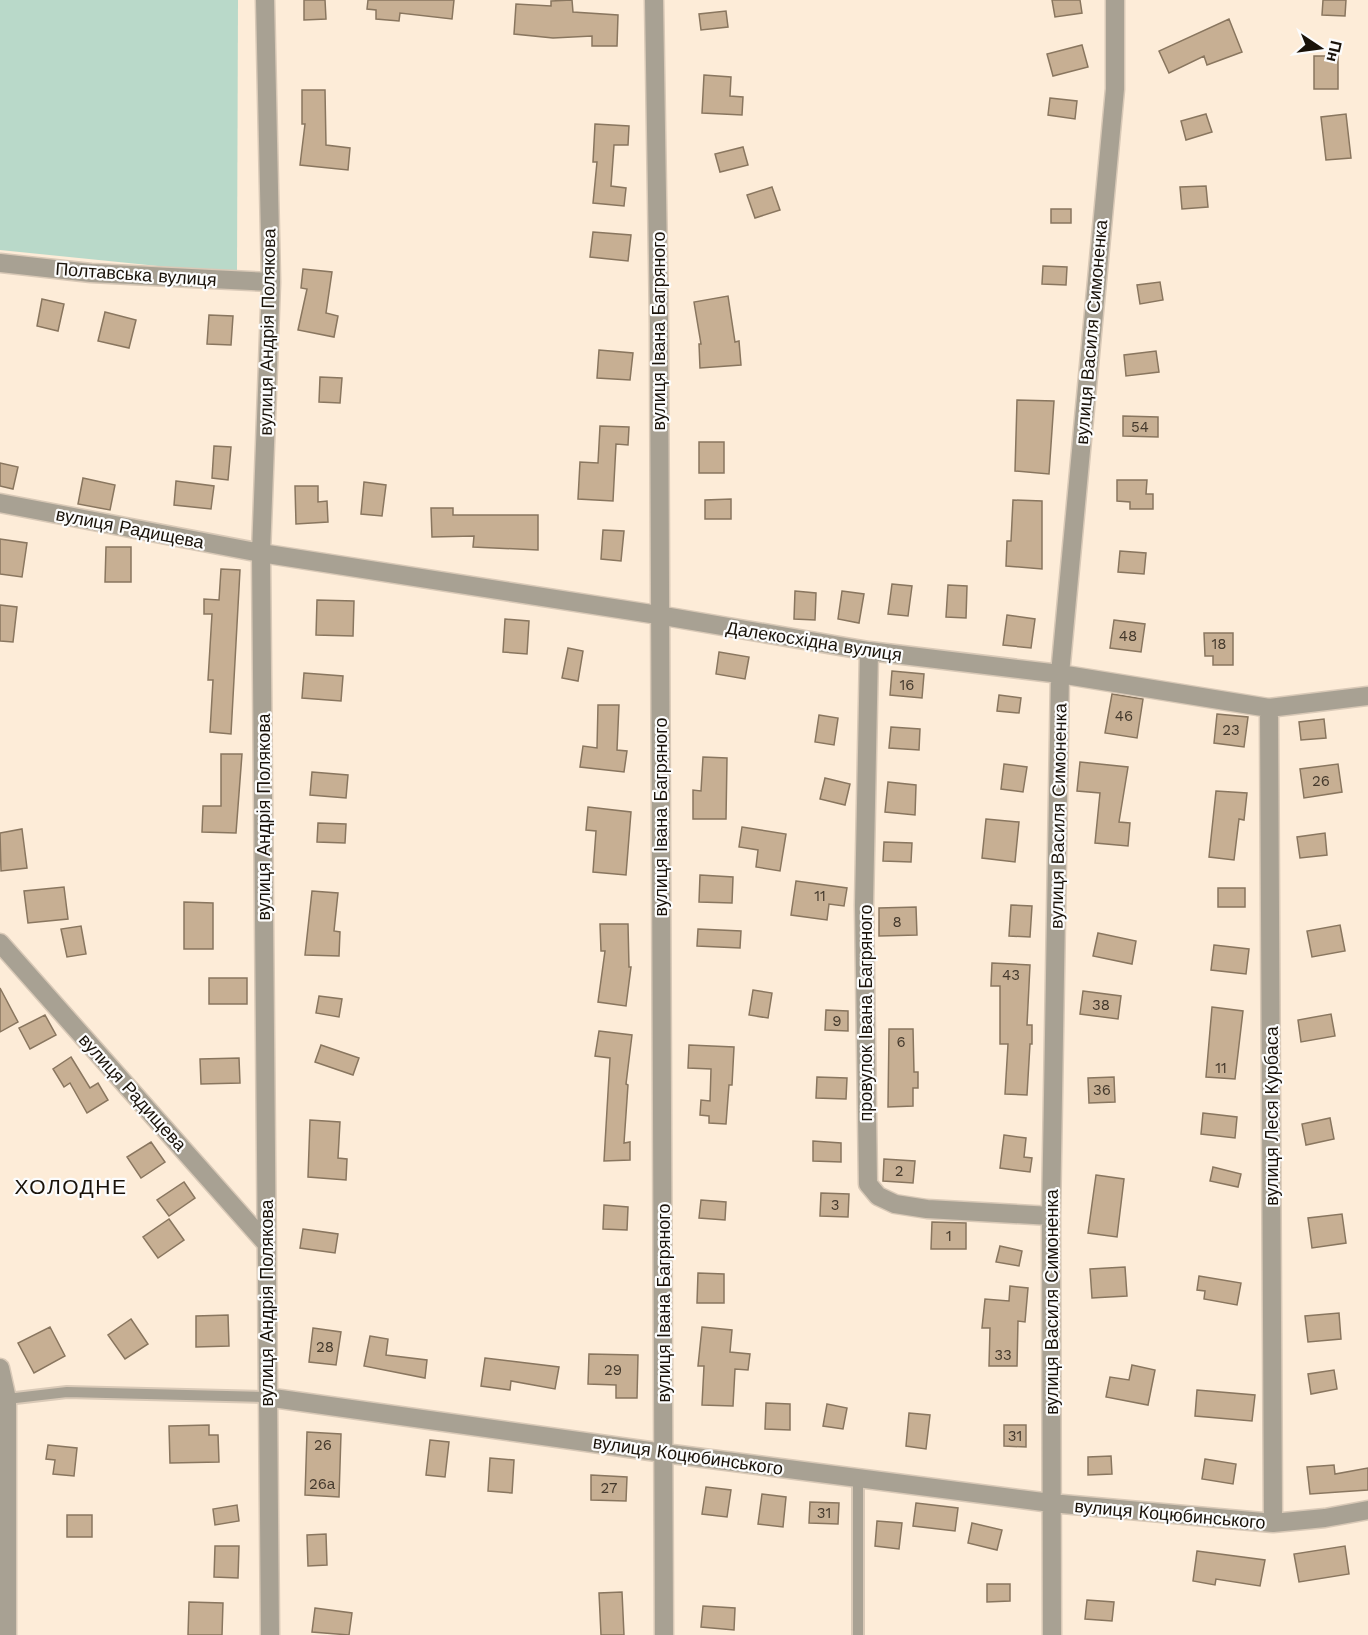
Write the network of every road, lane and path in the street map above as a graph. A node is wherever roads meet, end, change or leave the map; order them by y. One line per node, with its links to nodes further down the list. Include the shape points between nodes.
1 (265, 0): 5 (street, вулиця Андрія Полякова)
2 (654, 0): 8 (street, вулиця Івана Багряного)
3 (1115, 0): 10 (street, вулиця Василя Симоненка, via 1115,89)
4 (0, 263): 5 (street, Полтавська вулиця, via 91,273)
5 (271, 282): 7 (street, вулиця Андрія Полякова)
6 (0, 503): 7 (street, вулиця Радищева)
7 (261, 553): 8 (street, Далекосхідна вулиця); 15 (street, вулиця Андрія Полякова)
8 (658, 615): 9 (street, Далекосхідна вулиця); 19 (street, вулиця Івана Багряного)
9 (869, 651): 10 (street, Далекосхідна вулиця); 14 (street, провулок Івана Багряного, via 864,905 868,1184 878,1196 895,1204)
10 (1060, 674): 12 (street, Далекосхідна вулиця); 14 (street, вулиця Василя Симоненка)
11 (1368, 696): 12 (street, Далекосхідна вулиця)
12 (1269, 708): 23 (street, вулиця Леся Курбаса)
13 (0, 943): 15 (street, вулиця Радищева)
14 (1051, 1216): 21 (street, вулиця Василя Симоненка)
15 (265, 1242): 17 (street, вулиця Андрія Полякова)
16 (0, 1368): 18 (street)
17 (266, 1397): 18 (lane, вулиця Коцюбинського, via 67,1392); 19 (street, вулиця Коцюбинського); 25 (street, вулиця Андрія Полякова)
18 (7, 1400): 24 (street)
19 (664, 1453): 20 (street, вулиця Коцюбинського); 26 (street, вулиця Івана Багряного)
20 (858, 1478): 21 (street, вулиця Коцюбинського); 27 (lane)
21 (1051, 1503): 23 (street, вулиця Коцюбинського); 28 (street, вулиця Василя Симоненка)
22 (1368, 1510): 23 (street, вулиця Коцюбинського)
23 (1273, 1523)
24 (7, 1635)
25 (270, 1635)
26 (663, 1635)
27 (858, 1635)
28 (1052, 1635)

